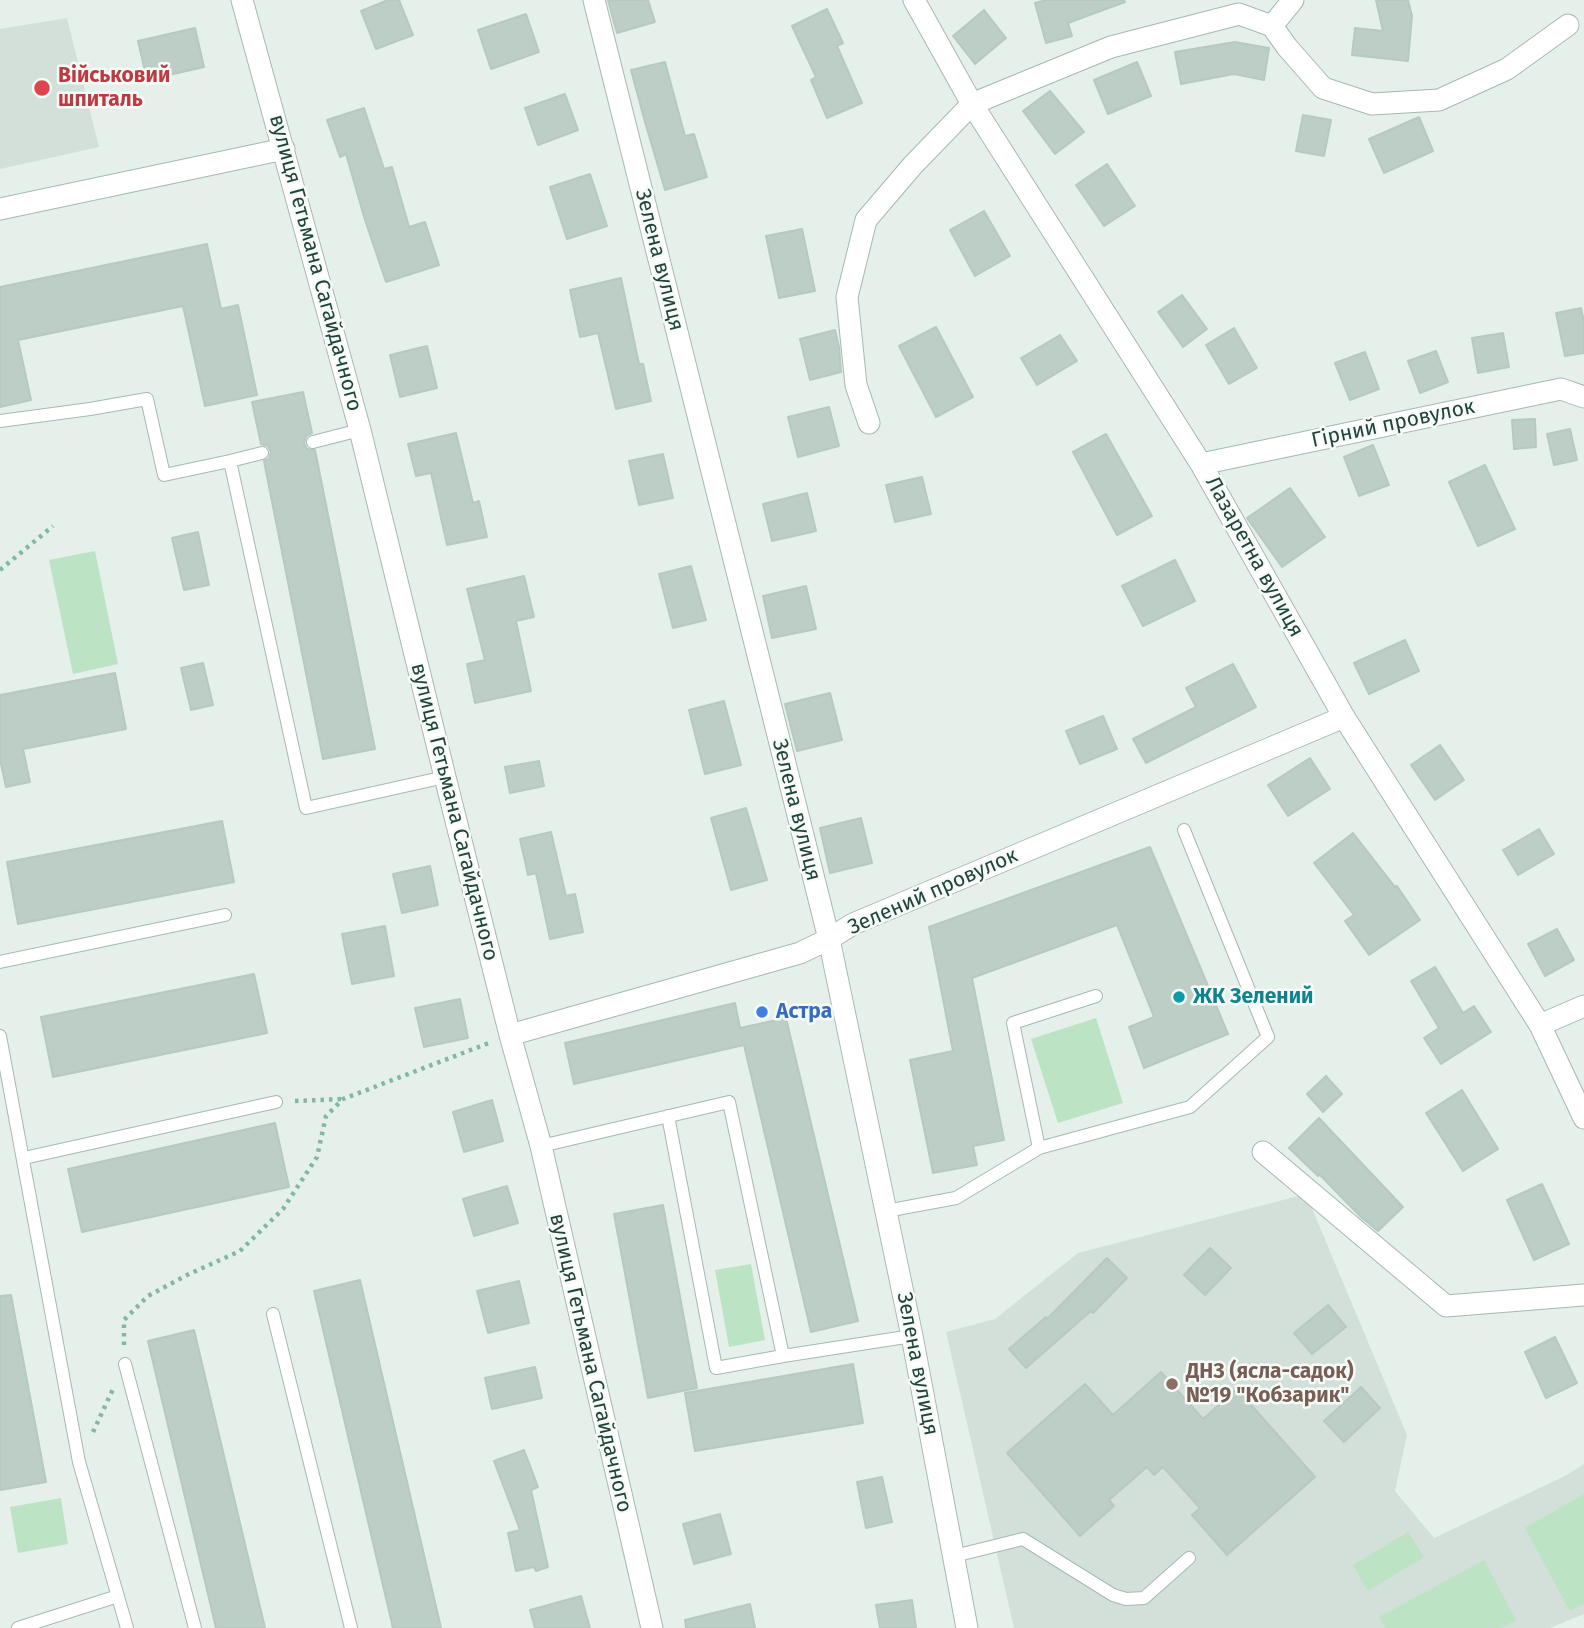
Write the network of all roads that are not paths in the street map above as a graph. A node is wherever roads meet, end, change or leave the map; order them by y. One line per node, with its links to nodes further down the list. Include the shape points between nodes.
1 (242, 0): 8 (street, вулиця Гетьмана Сагайдачного)
2 (594, 0): 22 (street, Зелена вулиця)
3 (915, 0): 7 (street, Лазаретна вулиця)
4 (1293, 0): 6 (street)
5 (1568, 25): 6 (street, via 1507,69 1439,100 1372,104 1323,88)
6 (1272, 26): 7 (street, via 1239,14 1136,40)
7 (972, 103): 12 (street, via 866,220 847,298 856,385); 17 (street, Лазаретна вулиця)
8 (284, 149): 9 (street); 13 (street, вулиця Гетьмана Сагайдачного)
9 (0, 209)
10 (1584, 397): 17 (street, Гірний провулок, via 1561,389)
11 (0, 421): 16 (lane, via 147,399 164,475)
12 (869, 423)
13 (360, 430): 14 (lane); 19 (street, вулиця Гетьмана Сагайдачного)
14 (313, 442)
15 (262, 453): 16 (lane)
16 (230, 461): 19 (lane, via 306,808)
17 (1201, 464): 18 (street, Лазаретна вулиця)
18 (1344, 717): 22 (street, Зелений провулок, via 853,924); 26 (street, Лазаретна вулиця)
19 (445, 777): 27 (street, вулиця Гетьмана Сагайдачного)
20 (1184, 830): 33 (lane, via 1268,1037 1190,1107)
21 (225, 915): 23 (lane)
22 (829, 939): 27 (street, Зелений провулок, via 800,953); 36 (street, Зелена вулиця)
23 (0, 962)
24 (1096, 996): 33 (lane, via 1013,1023)
25 (1584, 1006): 26 (street)
26 (1539, 1025): 31 (street, Лазаретна вулиця)
27 (510, 1035): 32 (street, вулиця Гетьмана Сагайдачного)
28 (0, 1036): 35 (lane)
29 (276, 1102): 35 (lane)
30 (668, 1116): 32 (lane); 40 (lane, via 729,1102); 40 (lane, via 716,1368)
31 (1584, 1118)
32 (541, 1146): 49 (street, вулиця Гетьмана Сагайдачного)
33 (1039, 1148): 36 (lane, via 956,1198)
34 (1263, 1152): 37 (street, via 1446,1306)
35 (24, 1158): 44 (lane, via 79,1462)
36 (886, 1211): 39 (street, Зелена вулиця)
37 (1584, 1294)
38 (273, 1314): 48 (lane)
39 (912, 1336): 40 (lane); 42 (street, Зелена вулиця)
40 (783, 1356)
41 (125, 1364): 47 (lane)
42 (954, 1556): 43 (lane, via 1023,1539 1126,1599 1144,1598); 50 (street, Зелена вулиця)
43 (1189, 1558)
44 (118, 1596): 45 (lane); 46 (lane)
45 (18, 1628)
46 (127, 1628)
47 (195, 1628)
48 (351, 1628)
49 (652, 1628)
50 (967, 1628)

